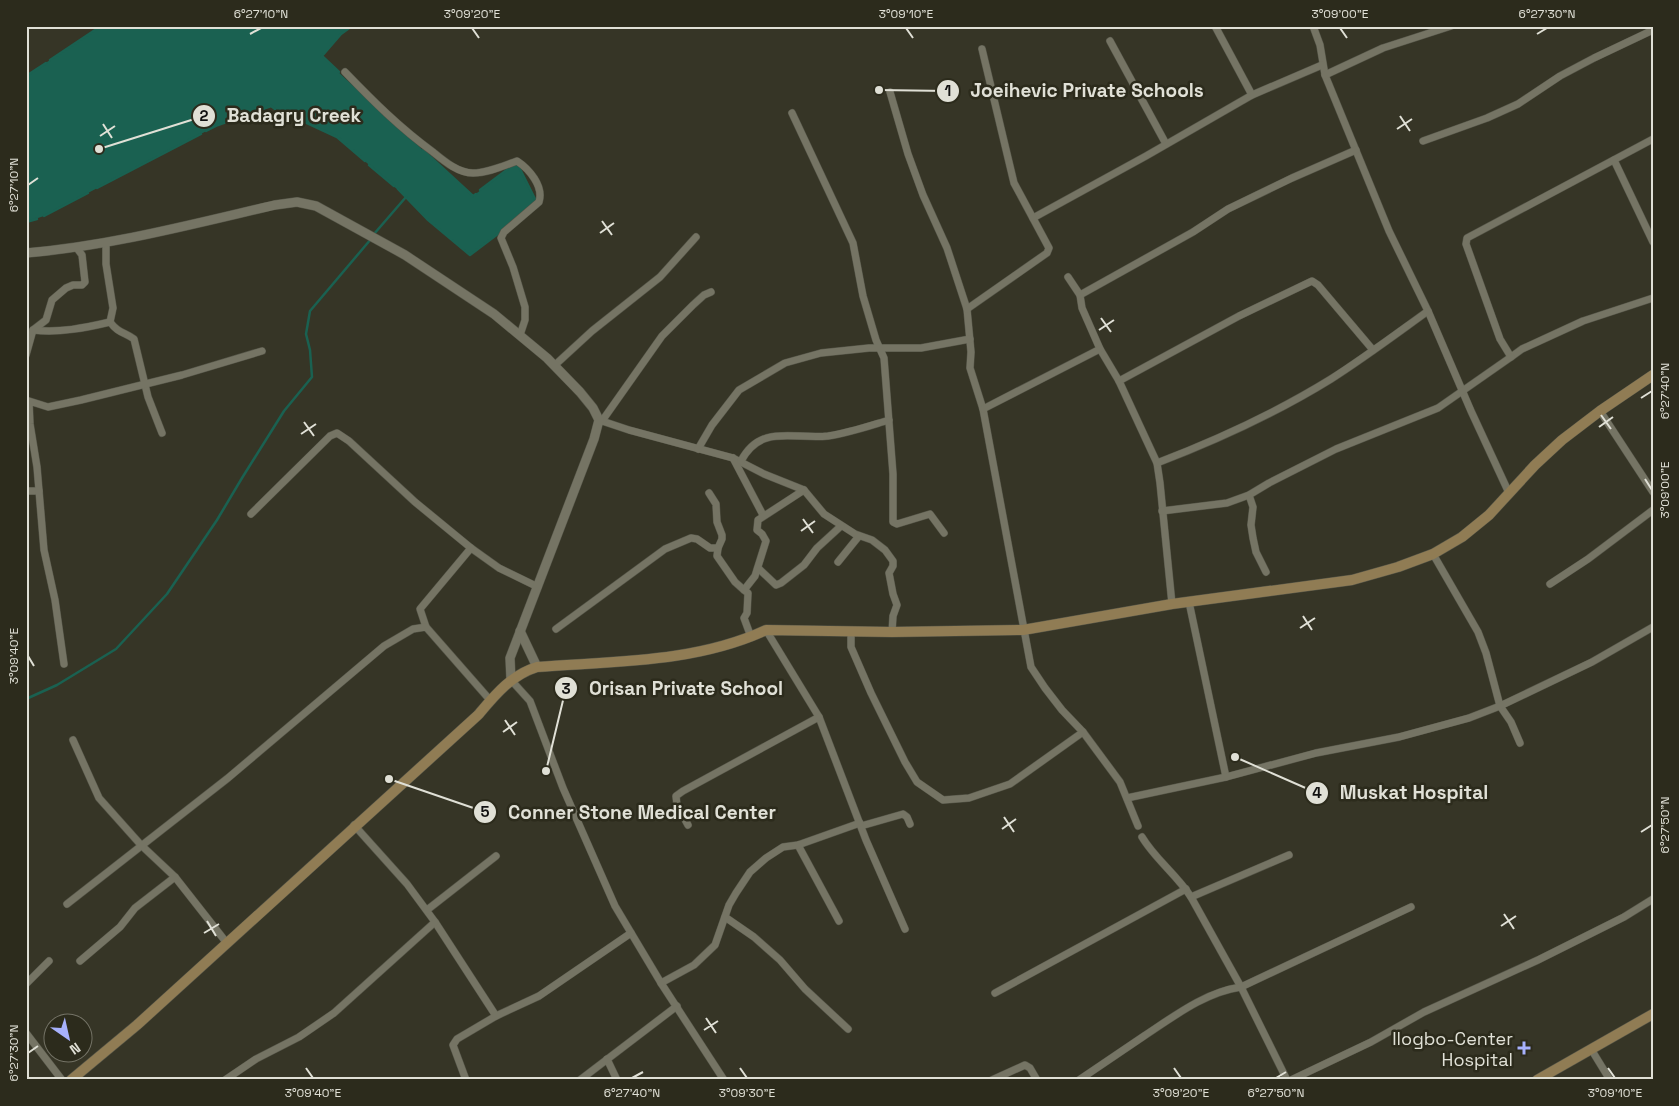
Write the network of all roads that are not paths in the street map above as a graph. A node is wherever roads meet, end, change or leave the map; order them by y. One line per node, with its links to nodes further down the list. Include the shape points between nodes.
1 (1215, 26): 11 (street)
2 (1313, 26): 7 (street, via 1320,45)
3 (1450, 26): 9 (street, via 1383,48)
4 (1653, 30): 14 (street, via 1560,76 1518,104)
5 (1110, 41): 15 (street)
6 (982, 49): 18 (street, via 1014,183)
7 (1322, 65): 9 (street); 11 (street)
8 (345, 72): 32 (street, via 400,127 459,170 472,173 488,171 517,161 532,176 540,190 539,202 501,238 525,307)
9 (1325, 75): 16 (street)
10 (890, 92): 28 (street, via 908,154 947,248)
11 (1252, 95): 15 (street)
12 (792, 113): 35 (street, via 853,243 863,296)
13 (1653, 139): 17 (street)
14 (1423, 141)
15 (1166, 144): 18 (street)
16 (1356, 150): 26 (street, via 1228,209); 29 (street, via 1389,232)
17 (1614, 160): 20 (street); 40 (street, via 1467,238 1466,244 1500,339)
18 (1033, 218): 28 (street, via 1048,244 1047,252)
19 (696, 237): 41 (street, via 660,276)
20 (1652, 238)
21 (106, 242): 22 (street); 30 (street, via 112,308); 32 (street, via 275,205 297,202 316,206 413,260)
22 (76, 247): 23 (street); 31 (street, via 82,254 85,282 58,294 52,300 46,320)
23 (26, 253)
24 (1068, 277): 26 (street)
25 (712, 292): 50 (street, via 704,295 662,336)
26 (1080, 295): 36 (street, via 1082,308)
27 (1653, 298): 40 (street, via 1583,321 1522,349)
28 (967, 309): 33 (street)
29 (1428, 311): 37 (street); 45 (street)
30 (110, 322): 31 (street, via 52,332); 44 (street, via 116,331 134,340)
31 (34, 330): 34 (street)
32 (520, 334): 41 (street)
33 (970, 339): 35 (street, via 921,348); 47 (street, via 970,368)
34 (28, 340): 39 (street)
35 (881, 349): 49 (street); 52 (street, via 821,353 785,363 739,390)
36 (1100, 350): 43 (street); 47 (street)
37 (1373, 350): 43 (street, via 1312,281); 55 (street, via 1286,404)
38 (262, 352): 44 (street)
39 (26, 355)
40 (1512, 357): 45 (street)
41 (555, 365): 50 (street, via 593,408)
42 (1653, 375): 48 (main road)
43 (1119, 382): 55 (street)
44 (146, 383): 46 (street, via 48,407); 51 (street)
45 (1463, 390): 61 (street); 62 (street, via 1438,408 1336,449)
46 (28, 399): 58 (street)
47 (983, 409): 85 (street)
48 (1600, 411): 59 (street); 61 (main road, via 1562,440)
49 (889, 420): 54 (street, via 828,436 769,438 756,442 746,451); 68 (street, via 893,522 897,524 930,514)
50 (600, 421): 52 (street); 77 (street)
51 (162, 433)
52 (698, 449): 53 (street)
53 (733, 458): 54 (street); 66 (street)
54 (741, 462): 56 (street)
55 (1157, 463): 64 (street)
56 (804, 490): 66 (street); 67 (street, via 824,514)
57 (26, 491): 58 (street)
58 (39, 491): 90 (street, via 44,550)
59 (1653, 492)
60 (708, 493): 71 (street, via 716,504 722,535)
61 (1509, 494): 72 (main road, via 1462,537)
62 (1249, 495): 64 (street, via 1227,503); 75 (street, via 1253,507 1251,526 1256,552)
63 (1653, 510): 76 (street)
64 (1162, 511): 80 (street)
65 (251, 514): 70 (street, via 330,436 337,433)
66 (763, 515): 74 (street, via 756,530 766,540)
67 (841, 526): 69 (street); 74 (street, via 817,548 804,566 781,583 776,585)
68 (944, 533)
69 (859, 536): 73 (street); 88 (street, via 872,540 893,561 890,572 897,605)
70 (471, 548): 77 (street, via 499,568); 81 (street, via 420,609)
71 (718, 548): 78 (street, via 717,556); 83 (street, via 710,548 691,538 665,549)
72 (1433, 554): 79 (main road, via 1352,580); 94 (street, via 1478,632)
73 (838, 562)
74 (758, 568): 78 (street)
75 (1266, 572)
76 (1550, 584)
77 (538, 587): 86 (street)
78 (744, 590): 89 (street, via 748,594 744,618)
79 (1189, 602): 80 (main road); 99 (street)
80 (1172, 604): 85 (main road)
81 (426, 627): 93 (street); 107 (street, via 413,629 384,646 228,778)
82 (1653, 627): 94 (street, via 1592,662)
83 (556, 628)
84 (766, 630): 87 (main road); 89 (main road); 95 (street)
85 (1023, 630): 88 (main road); 96 (street, via 1031,667 1062,710)
86 (520, 631): 91 (street); 92 (street, via 510,658)
87 (851, 631): 88 (main road); 96 (street, via 852,647 905,762 917,782 943,800 969,798 1010,784)
88 (892, 632)
89 (751, 637): 91 (main road, via 681,655)
90 (64, 664)
91 (537, 667): 92 (main road)
92 (511, 680): 93 (main road); 122 (street, via 530,701 563,788 615,906)
93 (490, 700): 103 (main road, via 478,715)
94 (1500, 706): 98 (street); 99 (street, via 1399,737 1316,753)
95 (819, 718): 101 (street); 104 (street, via 676,796 677,805)
96 (1083, 732): 100 (street, via 1120,782)
97 (73, 740): 107 (street, via 100,798)
98 (1520, 743)
99 (1226, 777): 100 (street)
100 (1127, 798): 105 (street)
101 (861, 824): 102 (street, via 903,814); 108 (street); 121 (street)
102 (910, 824)
103 (354, 825): 117 (street, via 408,884); 123 (main road)
104 (688, 825)
105 (1138, 826)
106 (1142, 836): 112 (street)
107 (141, 845): 111 (street); 115 (street)
108 (798, 845): 118 (street, via 783,848 750,872); 119 (street)
109 (1290, 855): 113 (street)
110 (496, 856): 117 (street)
111 (175, 877): 123 (street); 124 (street, via 135,908 120,927)
112 (1186, 889): 113 (street); 129 (street)
113 (1191, 897): 128 (street)
114 (1653, 899): 147 (street, via 1538,960 1424,1012 1371,1042)
115 (67, 904)
116 (1411, 907): 128 (street)
117 (427, 910): 120 (street)
118 (725, 917): 126 (street, via 715,945 694,965); 133 (street, via 780,960 805,990)
119 (839, 921)
120 (435, 922): 132 (street); 139 (street, via 334,1013)
121 (906, 929)
122 (631, 934): 126 (street); 132 (street, via 539,996)
123 (226, 942): 138 (main road, via 137,1025)
124 (80, 960)
125 (49, 961): 127 (street)
126 (661, 983): 130 (street)
127 (26, 984)
128 (1240, 987): 146 (street, via 1210,996 1174,1016); 147 (street)
129 (995, 992)
130 (677, 1006): 136 (street); 143 (street)
131 (1653, 1014): 135 (main road)
132 (496, 1016): 140 (street, via 457,1039 453,1045)
133 (848, 1029)
134 (26, 1033): 137 (street)
135 (1591, 1049): 148 (main road); 149 (street)
136 (607, 1059): 141 (street); 142 (street)
137 (62, 1080)
138 (71, 1080)
139 (225, 1080)
140 (466, 1080)
141 (580, 1080)
142 (617, 1080)
143 (724, 1080)
144 (992, 1080): 145 (street, via 1025,1065)
145 (1037, 1080)
146 (1079, 1080)
147 (1289, 1080)
148 (1537, 1080)
149 (1610, 1080)

